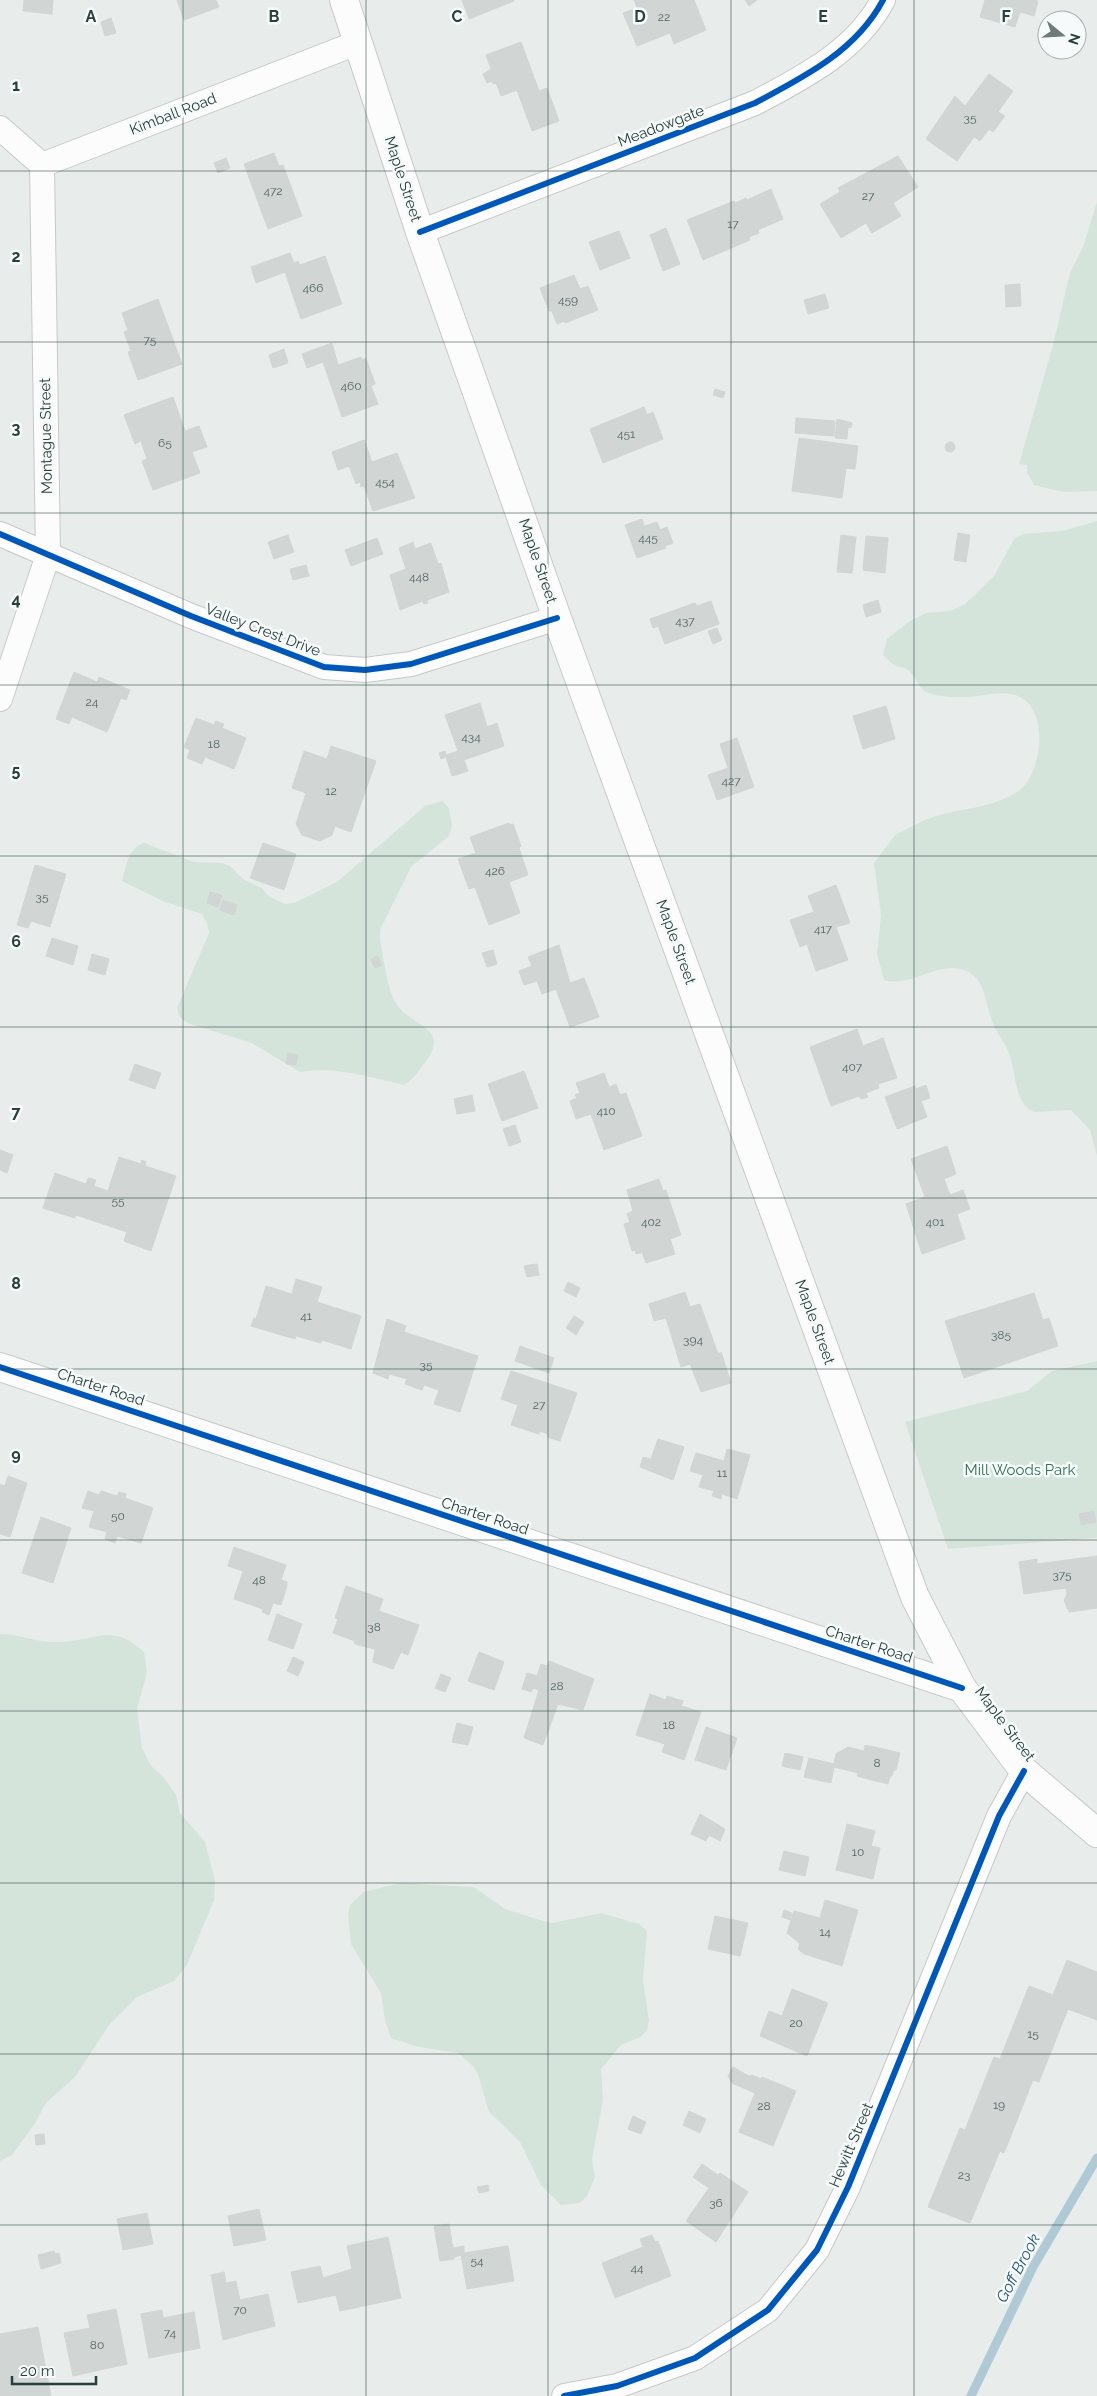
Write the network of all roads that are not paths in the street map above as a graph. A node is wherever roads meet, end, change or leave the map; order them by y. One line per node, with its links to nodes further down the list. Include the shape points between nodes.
1 (344, 0): 3 (main road, Maple Street)
2 (883, 0): 6 (street, Meadowgate, via 848,46 807,76 755,103)
3 (357, 43): 5 (street, Kimball Road); 6 (main road, Maple Street)
4 (0, 128): 5 (street)
5 (42, 165): 8 (street, Montague Street)
6 (420, 232): 9 (main road, Maple Street)
7 (0, 534): 8 (street, Valley Crest Drive)
8 (48, 555): 9 (street, Valley Crest Drive, via 191,616 324,667 365,670 411,664); 10 (street, Montague Street)
9 (558, 618): 12 (main road, Maple Street, via 915,1597)
10 (0, 699)
11 (0, 1367): 12 (main road, Charter Road)
12 (962, 1688): 13 (main road, Maple Street)
13 (1024, 1771): 14 (main road, Maple Street); 15 (street, Hewitt Street, via 999,1816 848,2187 817,2250 768,2310 695,2358 617,2386)
14 (1097, 1833)
15 (564, 2396)

